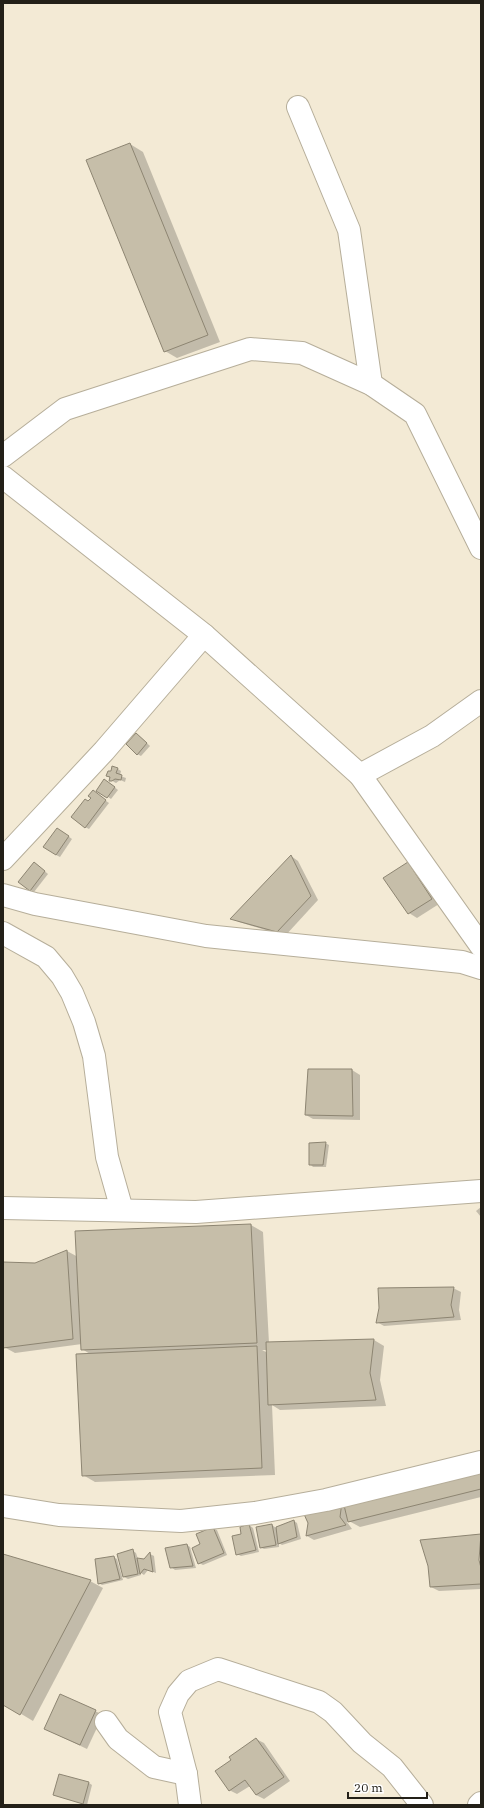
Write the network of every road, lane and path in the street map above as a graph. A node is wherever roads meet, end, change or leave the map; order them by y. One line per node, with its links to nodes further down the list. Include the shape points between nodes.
1 (298, 107): 2 (street, via 349,230)
2 (370, 384): 3 (street, via 302,353 250,349 65,409); 5 (street, via 414,414)
3 (3, 456)
4 (3, 477): 6 (street)
5 (481, 548)
6 (204, 635): 8 (street); 9 (street, via 104,750)
7 (481, 701): 8 (street, via 432,736)
8 (360, 775): 12 (street)
9 (3, 859)
10 (3, 895): 13 (street, via 35,904 206,936 462,962)
11 (3, 933): 16 (street, via 46,957 72,993 94,1056 107,1157)
12 (481, 946)
13 (481, 968)
14 (481, 1191): 16 (street, via 196,1212)
15 (3, 1208): 16 (street)
16 (122, 1210)
17 (481, 1462): 18 (street, via 326,1500 255,1513 181,1521 60,1515)
18 (3, 1506)
19 (106, 1722): 20 (street, via 118,1739 154,1767)
20 (186, 1774): 21 (street); 22 (street, via 170,1712 178,1694 189,1681 218,1669 319,1702 333,1712 362,1743 392,1767)
21 (190, 1805)
22 (422, 1805)

